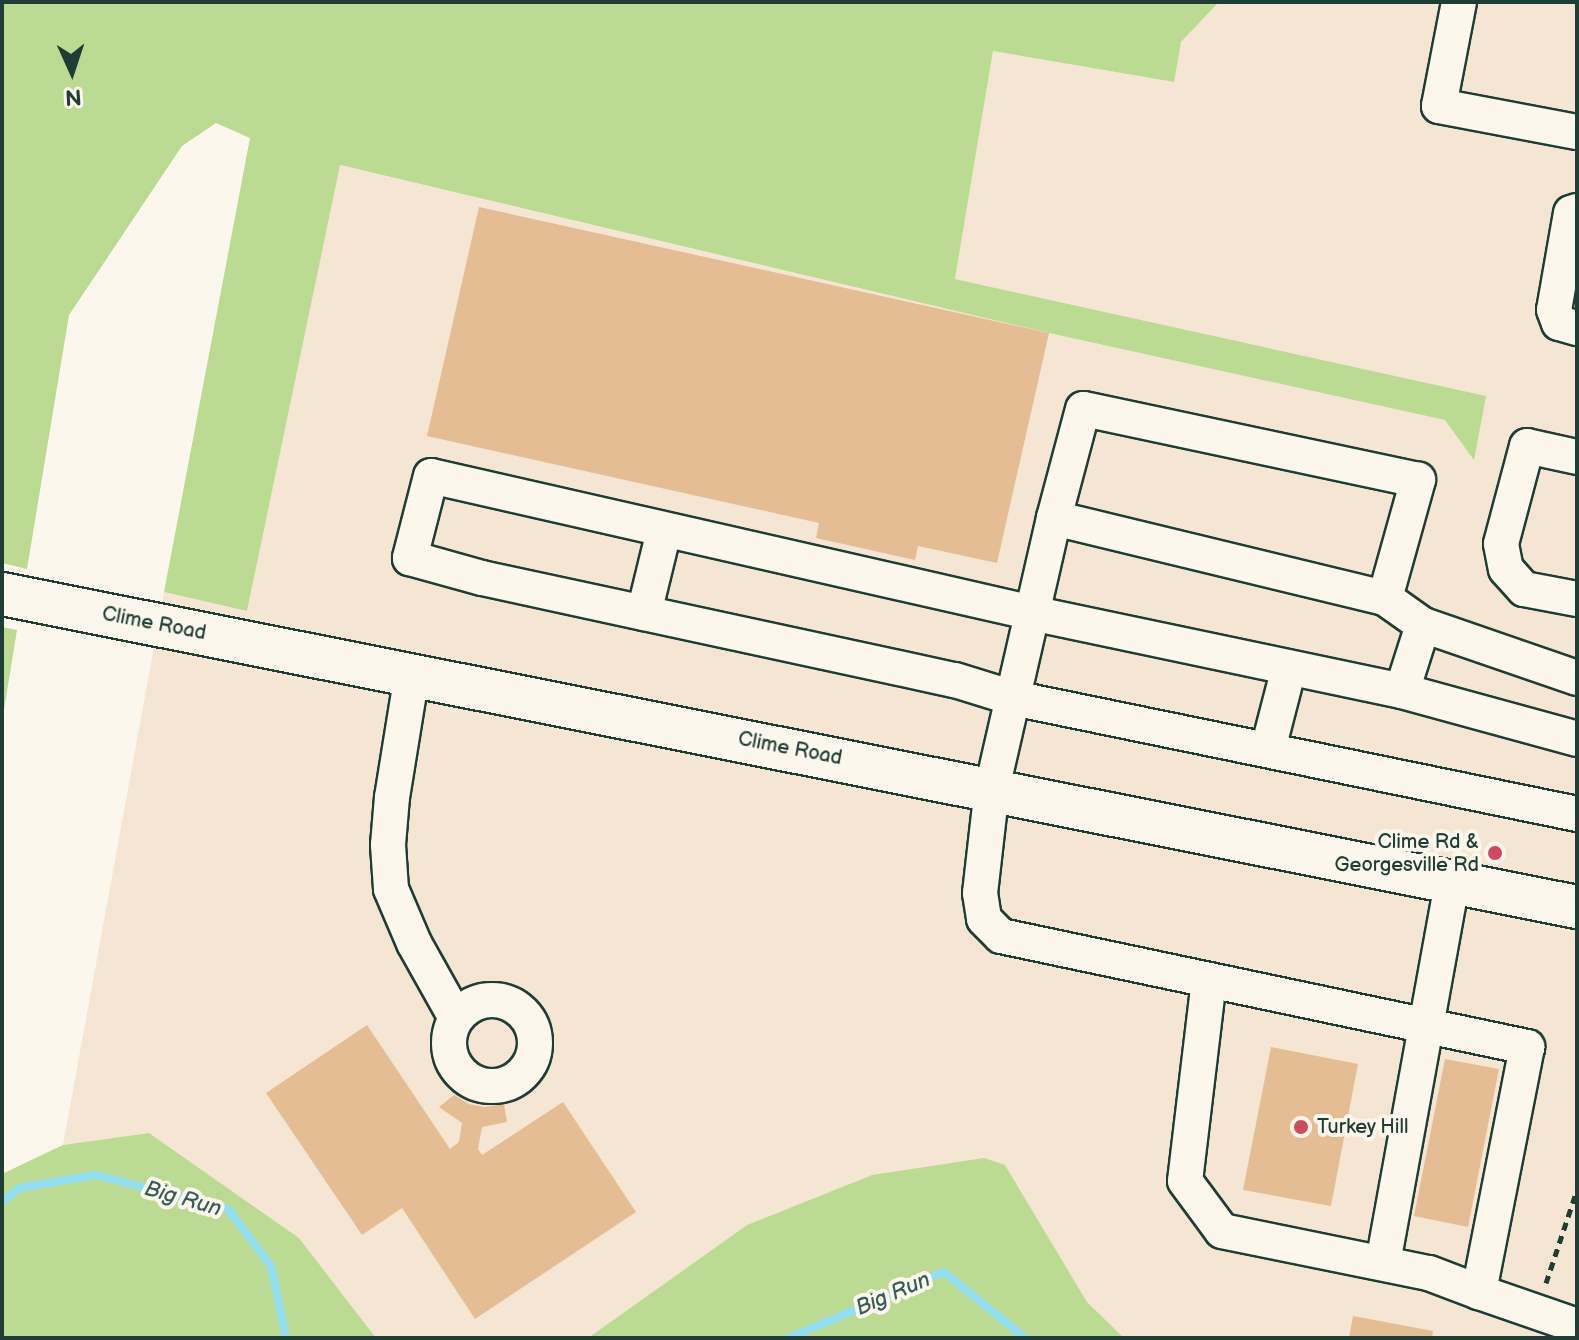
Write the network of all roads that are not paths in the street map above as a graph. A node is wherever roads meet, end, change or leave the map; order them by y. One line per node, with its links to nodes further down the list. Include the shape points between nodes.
1 (1459, 2): 2 (lane, via 1439,106)
2 (1577, 132)
3 (1577, 211): 4 (lane, via 1571,213 1554,310 1559,323)
4 (1577, 328)
5 (1577, 457): 10 (lane, via 1527,446 1501,544 1506,569 1524,589)
6 (1054, 518): 9 (lane); 9 (lane, via 1083,409 1418,480); 12 (lane)
7 (664, 531): 11 (lane); 11 (lane, via 431,476 413,545 410,558 421,563); 12 (lane)
8 (2, 594): 15 (main road, Clime Road)
9 (1385, 598): 13 (lane)
10 (1577, 599)
11 (644, 613): 18 (lane, via 955,680)
12 (1033, 613): 14 (lane); 18 (lane)
13 (1423, 625): 16 (lane); 17 (lane)
14 (1289, 668): 17 (lane); 20 (lane)
15 (412, 674): 21 (main road, Clime Road); 26 (lane, via 392,797 391,889)
16 (1577, 678)
17 (1402, 691): 19 (lane)
18 (1013, 698): 20 (lane); 21 (lane)
19 (1577, 739)
20 (1268, 749): 22 (lane)
21 (992, 788): 23 (main road, Clime Road); 25 (lane, via 980,893 984,919 1001,936)
22 (1577, 814)
23 (1452, 882): 24 (main road, Clime Road); 27 (lane)
24 (1577, 907)
25 (1209, 980): 27 (lane); 28 (lane, via 1185,1181 1222,1231)
26 (456, 1018)
27 (1426, 1025): 28 (lane); 29 (lane, via 1527,1047)
28 (1383, 1263): 29 (lane)
29 (1479, 1292): 30 (lane)
30 (1577, 1326)

